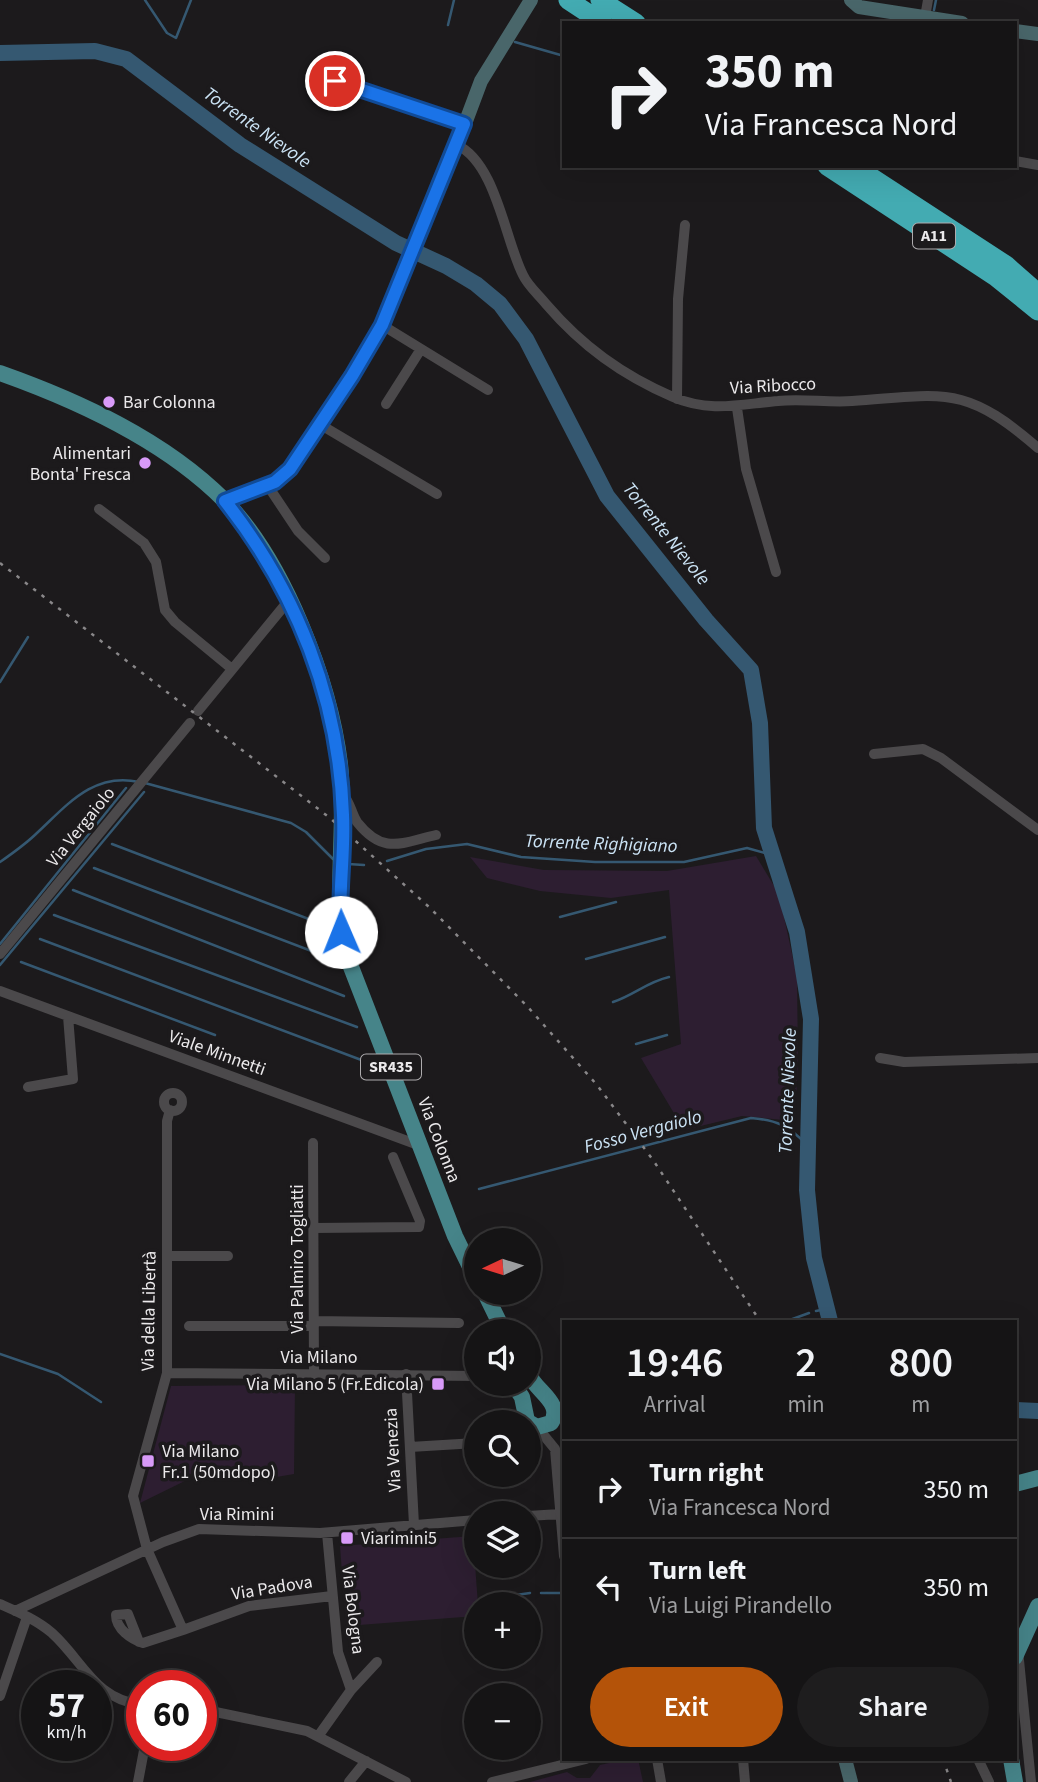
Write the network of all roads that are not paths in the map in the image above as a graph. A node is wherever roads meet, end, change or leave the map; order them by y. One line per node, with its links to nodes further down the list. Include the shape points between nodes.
1 (531, 0): 14 (main road, via 481,81)
2 (568, 0): 8 (highway)
3 (600, 0): 9 (highway)
4 (851, 0): 7 (main road)
5 (928, 0): 6 (street)
6 (925, 17): 7 (main road); 10 (main road)
7 (898, 18)
8 (600, 21)
9 (633, 21)
10 (950, 21)
11 (1017, 31): 12 (main road)
12 (1038, 34)
13 (335, 81): 14 (street)
14 (464, 124): 15 (main road)
15 (457, 145): 23 (main road); 27 (street, Via Ribocco, via 468,150 491,187 523,277 566,327 626,375)
16 (1017, 162): 17 (street)
17 (1038, 165)
18 (830, 168): 22 (highway, A11, via 996,277)
19 (857, 168): 21 (highway, A11, via 1006,265)
20 (685, 225): 27 (street, via 678,299)
21 (1038, 293)
22 (1038, 312)
23 (382, 325): 24 (street); 30 (main road)
24 (421, 349): 26 (street); 28 (street)
25 (0, 373): 34 (main road, SR435, via 127,430 168,455)
26 (488, 390)
27 (677, 399): 29 (street, Via Ribocco)
28 (386, 404)
29 (737, 408): 31 (street, Via Ribocco, via 779,400 852,401 925,393 966,399 1006,420); 37 (street, via 747,469)
30 (321, 425): 32 (main road, via 290,469); 33 (street)
31 (1038, 448)
32 (268, 486): 34 (main road); 36 (street, via 298,531)
33 (437, 494)
34 (225, 501): 38 (main road, Via Colonna / SR435, via 259,547)
35 (99, 509): 39 (street, via 144,543 156,562 165,610)
36 (325, 558)
37 (776, 572)
38 (289, 600): 39 (street); 43 (main road, Via Colonna / SR435, via 330,713)
39 (232, 669): 40 (street)
40 (198, 711)
41 (190, 723): 46 (street, Via Vergaiolo)
42 (874, 754): 44 (street, via 923,749)
43 (349, 819): 45 (street, via 383,845); 54 (main road, Via Colonna / SR435, via 340,916 345,954)
44 (1038, 830)
45 (436, 835)
46 (0, 954)
47 (0, 991): 48 (street, Viale Minnetti)
48 (68, 1016): 51 (street, via 73,1079); 54 (street, Viale Minnetti)
49 (880, 1058): 50 (street, via 904,1062)
50 (1038, 1058)
51 (28, 1087)
52 (170, 1110): 58 (street, Via della Libertà)
53 (313, 1143): 56 (street, Via Palmiro Togliatti)
54 (422, 1147): 57 (main road, Via Colonna / SR435)
55 (393, 1157): 56 (street, via 419,1227)
56 (314, 1228): 60 (street, Via Palmiro Togliatti)
57 (464, 1254)
58 (168, 1256): 59 (street); 63 (street, Via della Libertà)
59 (228, 1256)
60 (314, 1323): 61 (street); 62 (street); 65 (street, Via Palmiro Togliatti)
61 (459, 1323)
62 (188, 1326)
63 (167, 1373): 65 (street, Via Milano); 81 (street, Via della Libertà, via 133,1496)
64 (407, 1374): 65 (street, Via Milano); 66 (street, Via Milano); 72 (street, Via Venezia)
65 (314, 1375)
66 (464, 1375)
67 (521, 1396): 70 (main road)
68 (540, 1396): 70 (main road)
69 (562, 1396): 70 (main road)
70 (549, 1416): 75 (street)
71 (464, 1444): 72 (street)
72 (410, 1447): 78 (street, Via Venezia)
73 (1037, 1479): 74 (main road)
74 (1017, 1484)
75 (560, 1514): 76 (street); 80 (street)
76 (541, 1515)
77 (464, 1521): 78 (street, Via Rimini)
78 (414, 1525): 79 (street, Via Rimini)
79 (327, 1533): 81 (street, Via Rimini, via 199,1529); 82 (street, Via Bologna)
80 (562, 1535)
81 (147, 1549): 85 (street, Via Rimini); 87 (street)
82 (332, 1596): 87 (street, Via Padova, via 249,1605); 92 (street, Via Bologna, via 338,1652)
83 (0, 1604): 85 (street)
84 (1038, 1606): 89 (main road)
85 (15, 1611): 86 (street)
86 (27, 1617): 93 (street); 94 (street, via 51,1633 106,1693)
87 (183, 1630): 88 (street, Via Padova, via 150,1643)
88 (139, 1642)
89 (1017, 1649)
90 (1017, 1660): 114 (street)
91 (377, 1662): 92 (street)
92 (351, 1690): 96 (street)
93 (0, 1696)
94 (126, 1703)
95 (217, 1713): 96 (street)
96 (319, 1735): 98 (street)
97 (142, 1761): 106 (street)
98 (366, 1761): 105 (street); 107 (street)
99 (578, 1761): 108 (street)
100 (657, 1761): 109 (street)
101 (743, 1761): 110 (street)
102 (846, 1761): 111 (main road)
103 (979, 1761): 112 (street)
104 (1011, 1761): 113 (main road)
105 (398, 1780)
106 (138, 1782)
107 (349, 1782)
108 (492, 1782)
109 (661, 1782)
110 (745, 1782)
111 (851, 1782)
112 (989, 1782)
113 (1015, 1782)
114 (1031, 1782)

